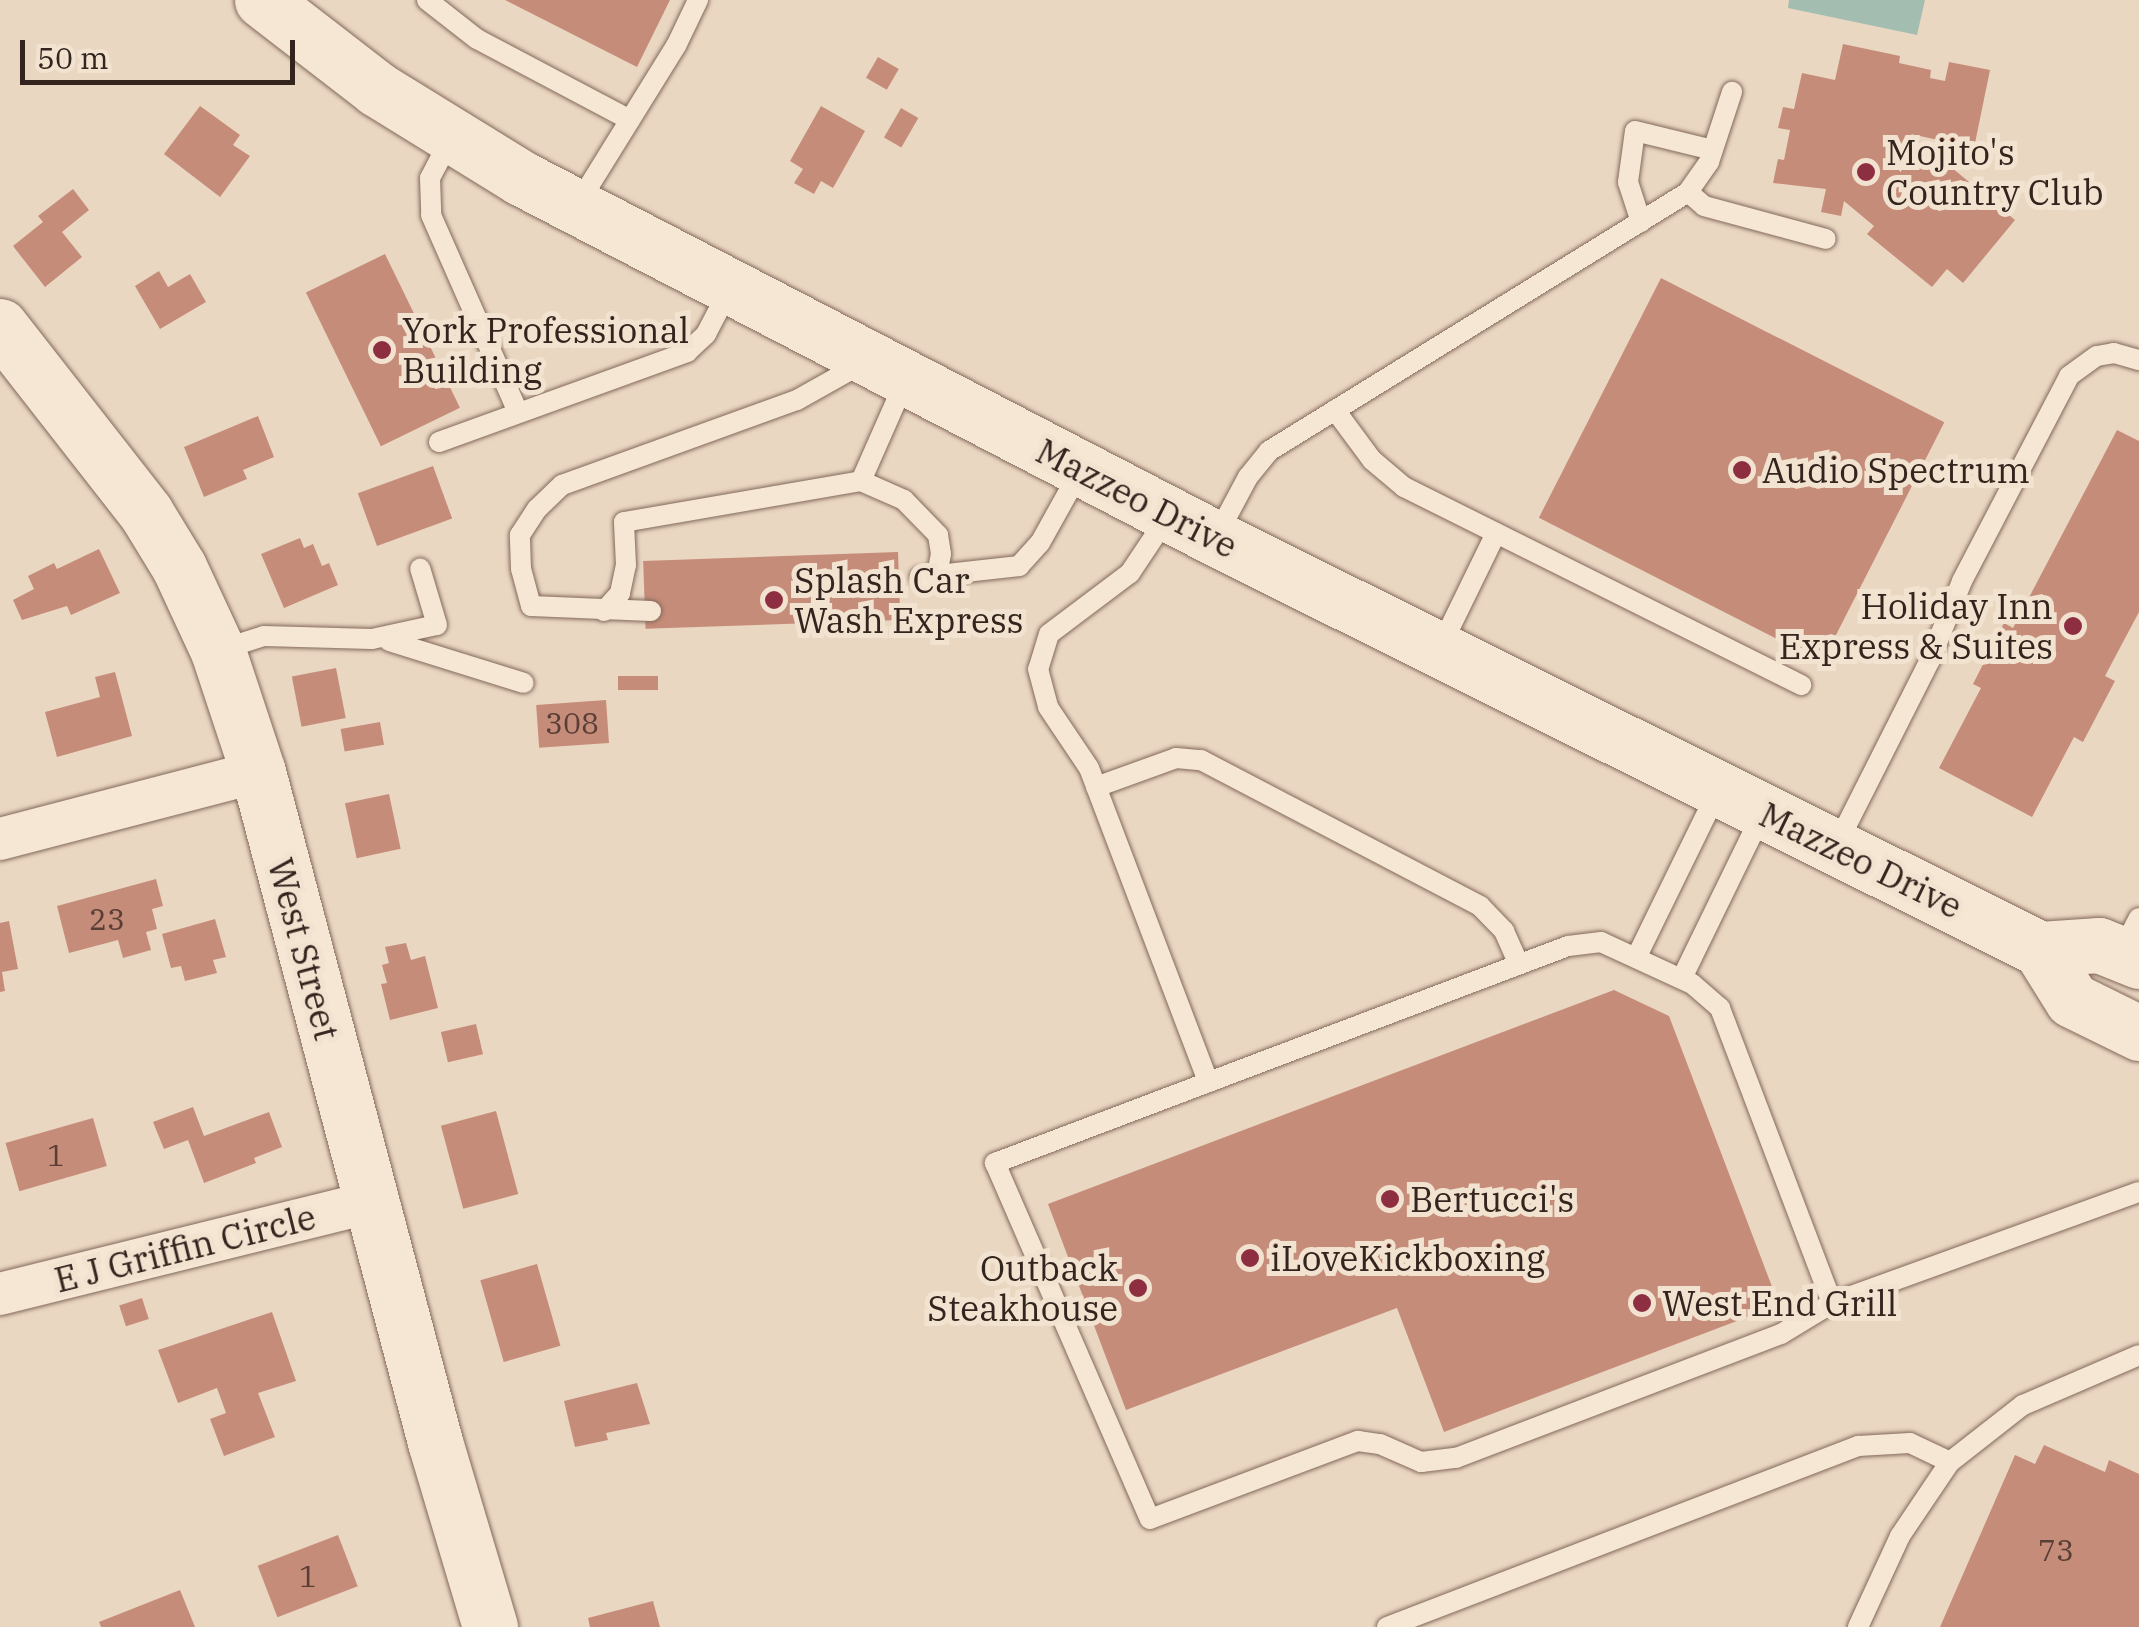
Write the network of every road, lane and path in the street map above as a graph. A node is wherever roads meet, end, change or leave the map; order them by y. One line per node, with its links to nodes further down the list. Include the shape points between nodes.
1 (262, 0): 6 (main road, Mazzeo Drive, via 341,64)
2 (426, 0): 5 (lane, via 477,39)
3 (698, 0): 5 (lane)
4 (1732, 92): 7 (lane)
5 (630, 120): 9 (lane)
6 (451, 138): 9 (main road, Mazzeo Drive); 16 (lane, via 430,178 431,215)
7 (1714, 150): 8 (lane); 10 (lane, via 1635,131 1628,182)
8 (1688, 192): 10 (lane); 11 (lane, via 1704,206)
9 (575, 208): 12 (main road, Mazzeo Drive)
10 (1640, 222): 17 (lane)
11 (1826, 239)
12 (730, 288): 15 (main road, Mazzeo Drive); 16 (lane, via 706,334 687,352)
13 (0, 326): 28 (main road, West Street, via 146,513)
14 (2139, 360): 35 (lane, via 2097,356 2070,376 1962,581)
15 (888, 370): 19 (main road, Mazzeo Drive); 20 (lane); 24 (lane, via 562,485 520,535 524,591 531,606)
16 (517, 410): 18 (lane)
17 (1336, 410): 21 (lane, via 1262,458); 22 (lane, via 1395,482)
18 (439, 442)
19 (1081, 469): 20 (lane, via 1040,543 1019,566 929,575 938,535 904,500); 21 (main road, Mazzeo Drive)
20 (861, 482): 24 (lane, via 624,522 620,593)
21 (1192, 526): 27 (main road, Mazzeo Drive); 32 (lane, via 1057,625 1039,656 1042,696)
22 (1496, 533): 27 (lane); 30 (lane)
23 (420, 568): 26 (lane, via 437,625)
24 (604, 611): 25 (lane)
25 (651, 612)
26 (372, 638): 28 (lane, via 264,636); 29 (lane)
27 (1439, 650): 33 (main road, Mazzeo Drive)
28 (218, 651): 31 (main road, West Street)
29 (524, 682)
30 (1800, 685)
31 (258, 772): 34 (street); 44 (main road, West Street)
32 (1096, 788): 39 (lane, via 1176,758 1201,760 1480,906 1504,931); 42 (lane)
33 (1741, 800): 35 (main road, Mazzeo Drive); 38 (lane); 40 (lane)
34 (0, 839)
35 (1836, 847): 37 (main road, Mazzeo Drive)
36 (2133, 944): 37 (main road, Mazzeo Drive)
37 (2040, 948): 41 (main road, via 2072,1000)
38 (1636, 956): 39 (lane, via 1587,942); 40 (lane)
39 (1519, 964): 42 (lane)
40 (1682, 978): 46 (lane, via 1722,1013)
41 (2139, 1033)
42 (1208, 1082): 46 (lane, via 995,1163 1150,1519 1358,1441 1421,1462 1456,1458 1782,1334)
43 (2139, 1192): 46 (lane)
44 (370, 1202): 45 (street, E J Griffin Circle); 49 (main road, West Street)
45 (0, 1294)
46 (1832, 1304)
47 (2139, 1355): 48 (lane, via 2023,1405)
48 (1950, 1462): 50 (lane, via 1910,1443 1858,1446); 51 (lane, via 1900,1536)
49 (482, 1625)
50 (1386, 1627)
51 (1858, 1627)

